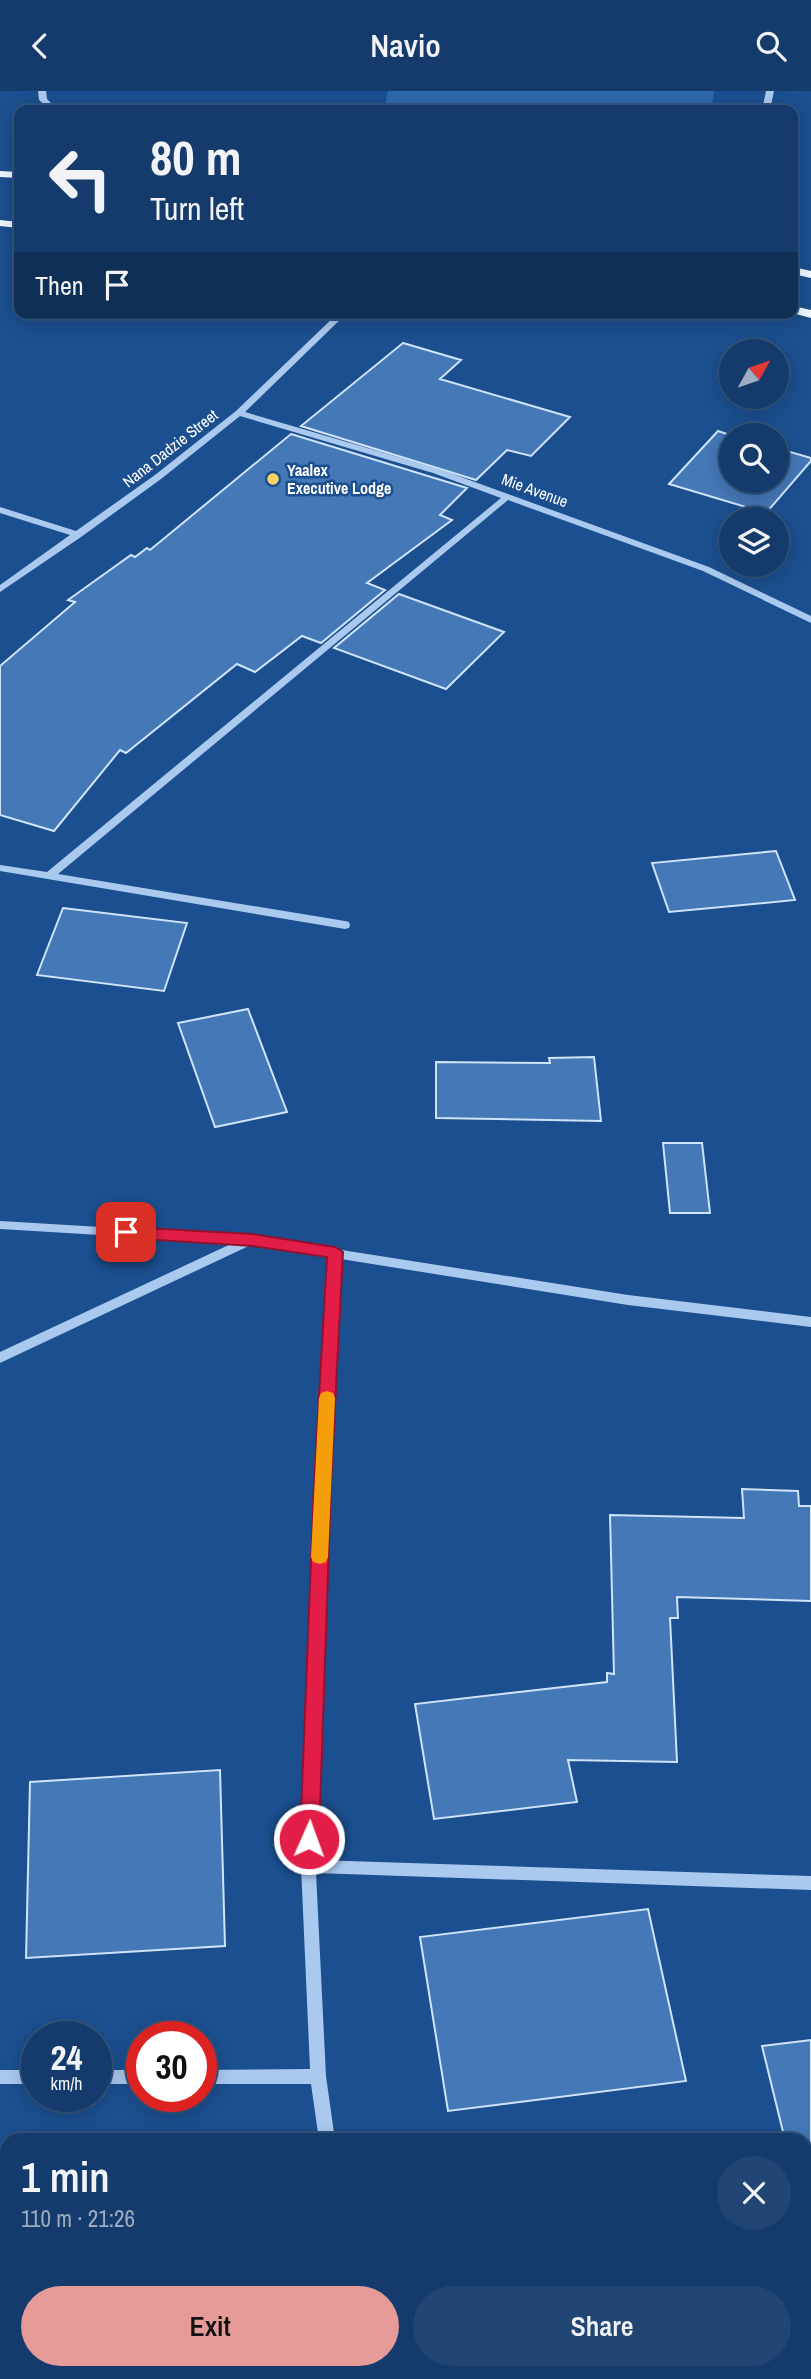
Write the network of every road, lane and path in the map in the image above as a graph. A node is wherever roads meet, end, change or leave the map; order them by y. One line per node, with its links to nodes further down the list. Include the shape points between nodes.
1 (337, 319): 2 (street, Nana Dadzie Street)
2 (239, 413): 3 (street, Mie Avenue, via 436,471); 5 (street, Nana Dadzie Street)
3 (507, 497): 7 (street, Mie Avenue, via 706,569); 9 (street)
4 (0, 510): 5 (street)
5 (78, 535): 6 (street, Nana Dadzie Street)
6 (0, 589)
7 (811, 620)
8 (0, 868): 9 (street)
9 (50, 876): 10 (street)
10 (345, 925)
11 (0, 1225): 12 (street)
12 (253, 1240): 13 (street); 15 (street)
13 (335, 1252): 14 (street, via 628,1300); 16 (street)
14 (811, 1322)
15 (0, 1359)
16 (309, 1866): 17 (street); 18 (street)
17 (811, 1883)
18 (318, 2076): 21 (street); 22 (street)
19 (0, 2077): 20 (street)
20 (21, 2077)
21 (217, 2077)
22 (326, 2133)

